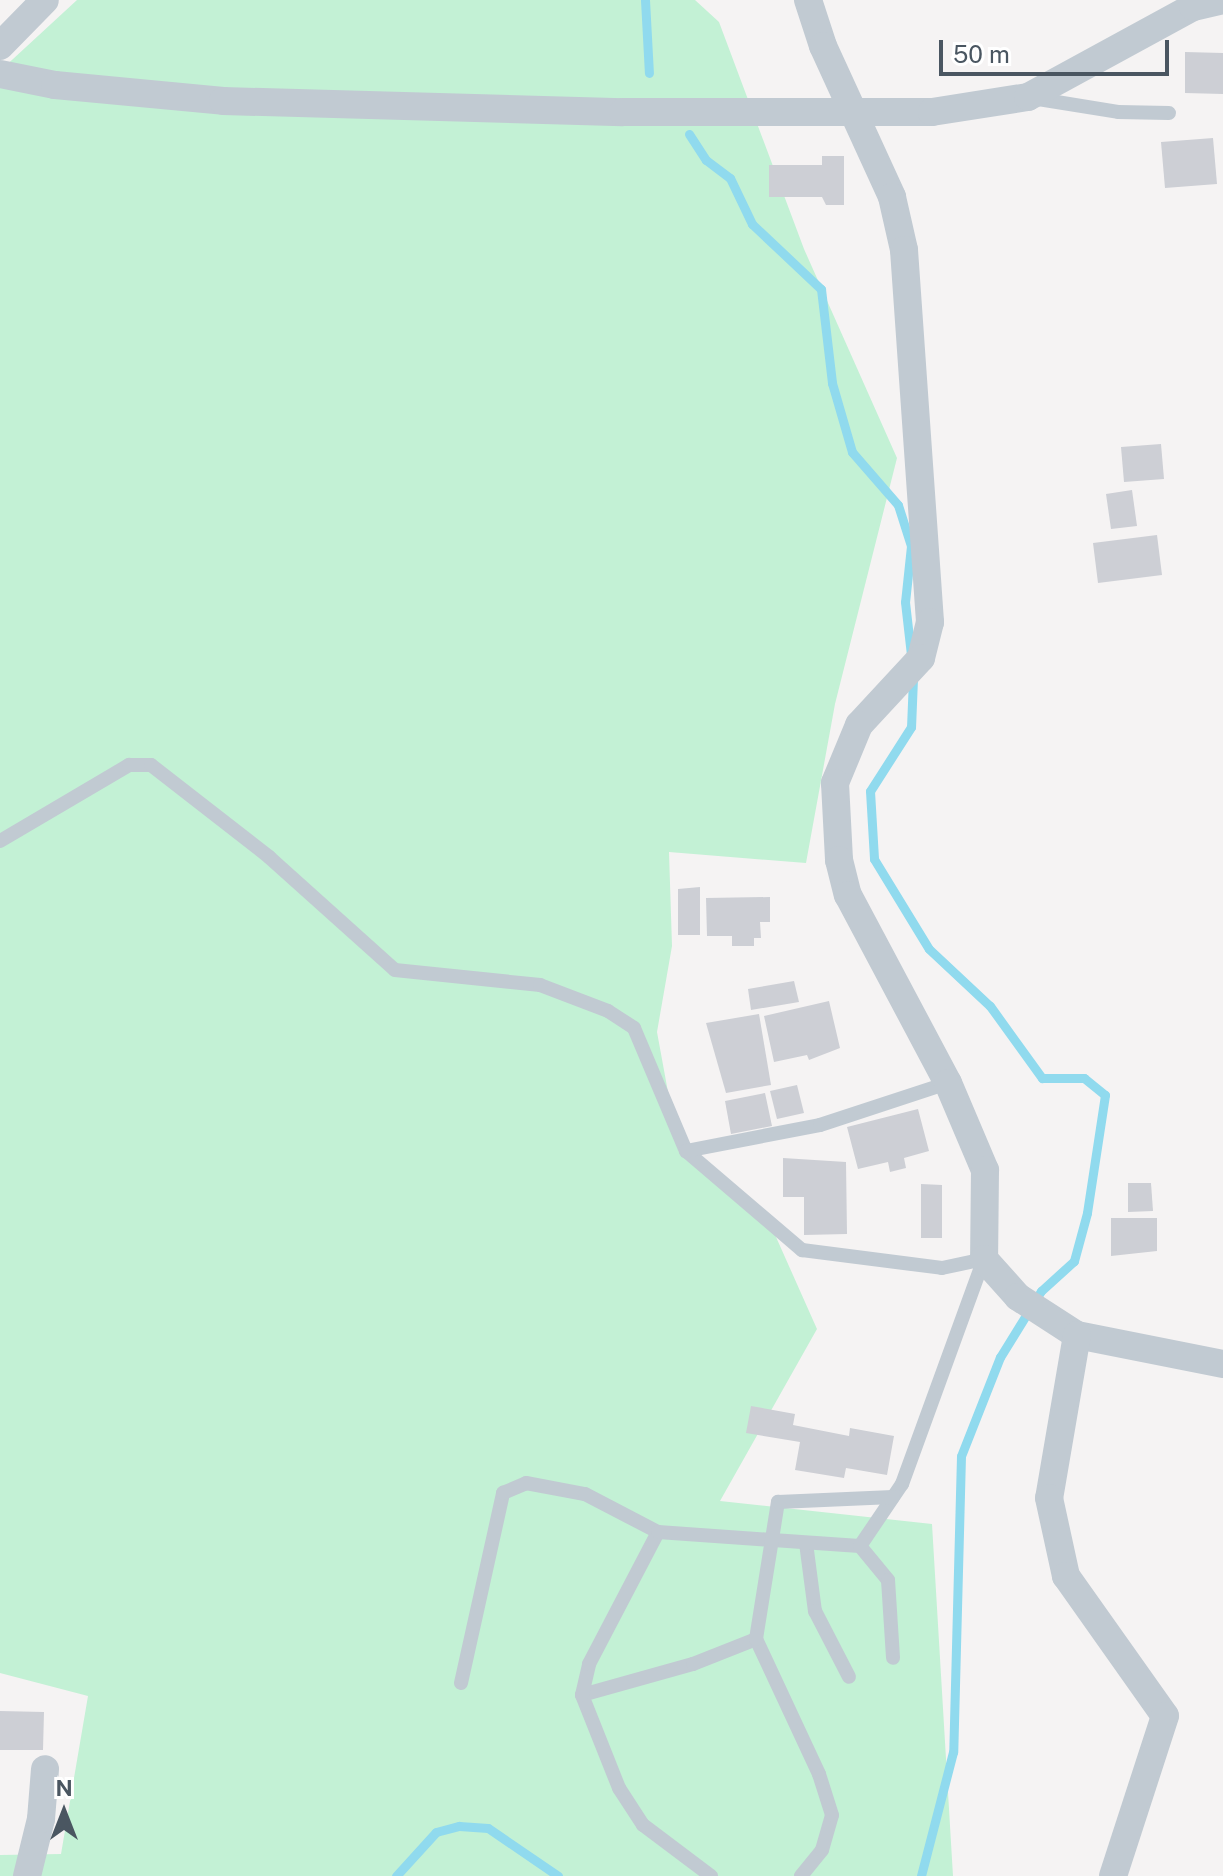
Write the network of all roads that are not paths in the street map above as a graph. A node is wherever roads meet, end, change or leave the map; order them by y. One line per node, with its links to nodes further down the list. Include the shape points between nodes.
1 (45, 0): 4 (street)
2 (808, 0): 7 (street, via 823,46)
3 (1223, 0): 6 (street, via 1193,7)
4 (0, 46)
5 (0, 74): 7 (street, via 55,85 223,101 623,112)
6 (1028, 97): 7 (street, via 932,112); 8 (lane, via 1118,112)
7 (856, 111): 10 (street, via 892,197 904,250 930,622 921,658 859,725 835,783 839,860 848,895)
8 (1169, 113)
9 (0, 841): 11 (lane, via 129,765 151,765 269,857 395,970 540,985 608,1011 634,1028)
10 (948, 1083): 11 (lane, via 820,1125); 12 (street, via 985,1170)
11 (686, 1151): 12 (lane, via 802,1250 942,1268)
12 (984, 1259): 13 (street, via 1018,1297); 15 (lane, via 926,1427)
13 (1077, 1335): 14 (street); 29 (street, via 1049,1498 1066,1576 1165,1716)
14 (1223, 1364)
15 (893, 1497): 17 (lane, via 778,1502); 19 (lane)
16 (658, 1532): 17 (lane); 23 (lane, via 585,1494 526,1483 503,1493); 24 (lane, via 589,1664)
17 (775, 1540): 18 (lane); 20 (lane)
18 (806, 1543): 19 (lane); 22 (lane, via 815,1611)
19 (860, 1546): 21 (lane, via 888,1580)
20 (756, 1639): 24 (lane, via 693,1664); 28 (lane, via 819,1774 832,1815 822,1850)
21 (893, 1658)
22 (849, 1677)
23 (461, 1683)
24 (582, 1695): 27 (lane, via 619,1788 643,1825)
25 (45, 1769): 26 (street, via 41,1819)
26 (27, 1876)
27 (711, 1876)
28 (801, 1876)
29 (1113, 1876)

